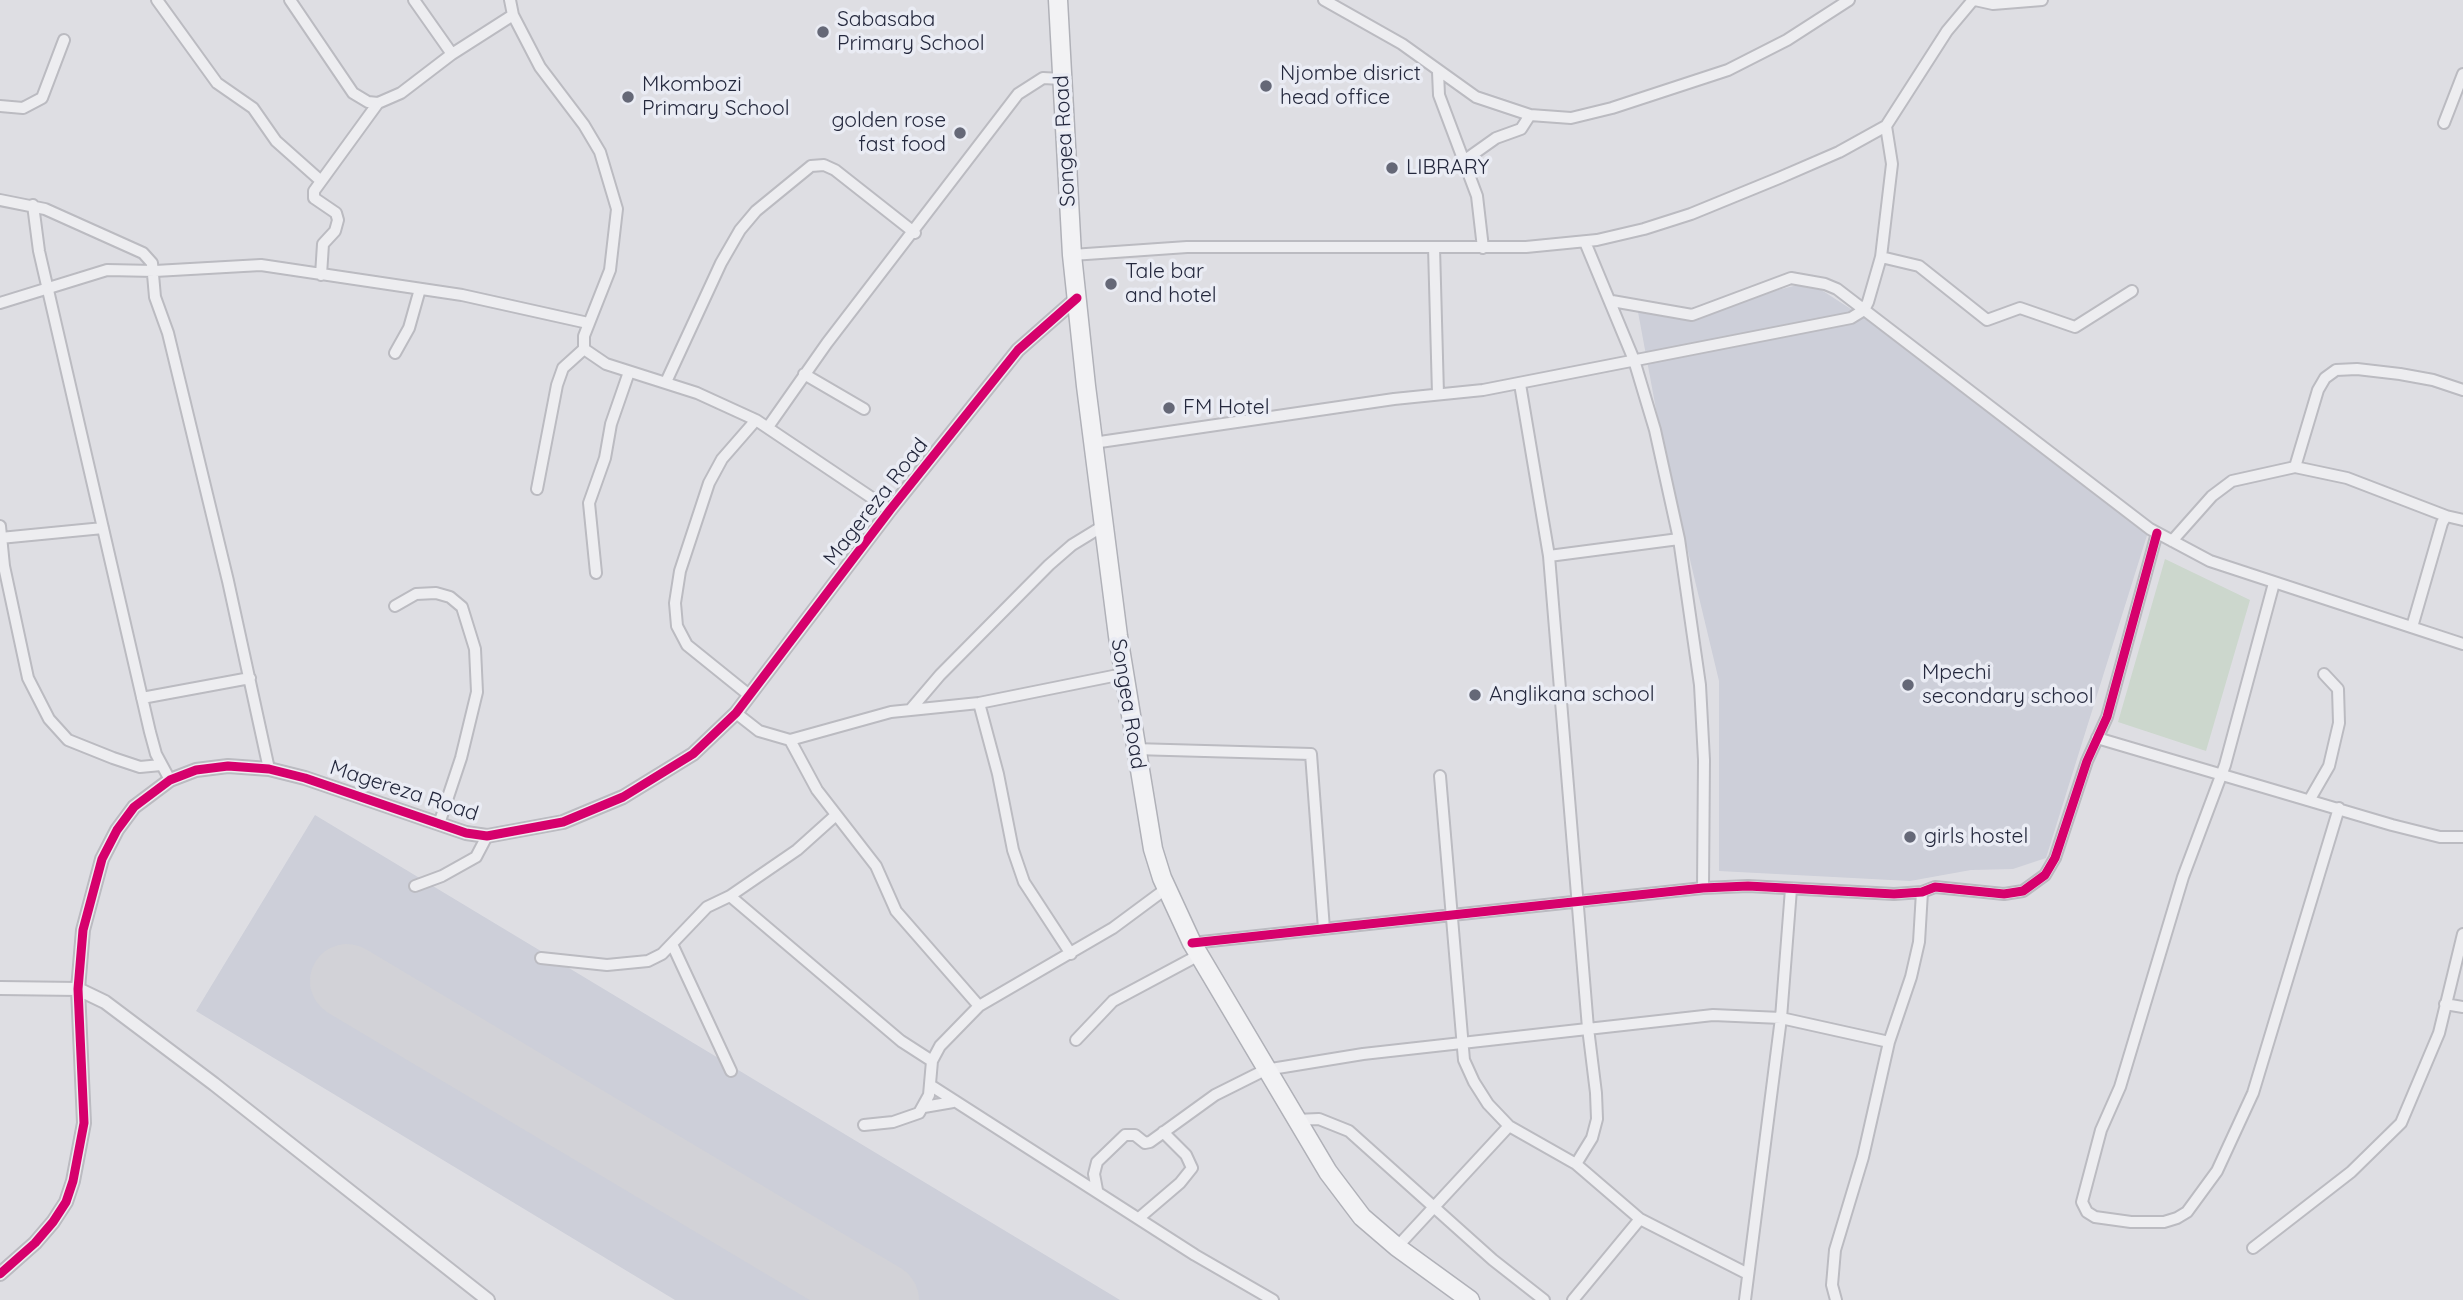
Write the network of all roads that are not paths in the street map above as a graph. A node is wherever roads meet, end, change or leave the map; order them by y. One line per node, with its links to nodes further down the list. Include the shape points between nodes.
1 (157, 0): 22 (street, via 217,83 253,108 276,141)
2 (290, 0): 16 (street, via 353,93)
3 (414, 0): 12 (street)
4 (510, 0): 10 (street)
5 (1058, 0): 15 (highway, Songea Road)
6 (1324, 0): 13 (street, via 1402,44)
7 (1849, 0): 18 (street, via 1787,40 1710,77 1591,114 1571,118)
8 (1974, 0): 9 (street, via 1993,4); 20 (street, via 1947,31)
9 (2042, 0)
10 (513, 15): 12 (street); 40 (street, via 540,67 584,125 608,172 617,209 616,231 610,270)
11 (64, 40): 17 (street, via 42,98 23,108)
12 (452, 54): 16 (street, via 401,93)
13 (1438, 72): 18 (street, via 1484,100); 21 (street, via 1438,90)
14 (2463, 74): 19 (street)
15 (1061, 79): 25 (street, via 1043,78 1018,93); 29 (highway, Songea Road)
16 (378, 103): 22 (street)
17 (0, 106)
18 (1530, 115): 21 (street, via 1521,129 1490,141)
19 (2444, 123)
20 (1885, 126): 26 (street, via 1839,152 1691,214); 30 (street, via 1892,164)
21 (1465, 160): 28 (street, via 1477,196)
22 (321, 181): 32 (street, via 314,198 336,213 338,220 323,244)
23 (0, 200): 24 (street)
24 (33, 205): 31 (street, via 143,253); 33 (street)
25 (915, 233): 45 (street); 46 (street, via 835,170 811,166 740,230)
26 (1585, 242): 28 (street); 37 (street)
27 (1434, 247): 28 (street); 29 (street, via 1187,247); 49 (street)
28 (1483, 248)
29 (1072, 255): 36 (highway, Songea Road)
30 (1881, 257): 35 (street, via 1919,266 1987,320 2020,307 2075,327); 39 (street)
31 (155, 271): 32 (street, via 261,265); 33 (street, via 107,270); 73 (street, via 155,297 168,333)
32 (321, 275): 34 (street)
33 (49, 286): 38 (street); 60 (street)
34 (420, 289): 40 (street); 42 (street, via 409,328)
35 (2132, 291)
36 (1076, 298): 53 (highway, Songea Road); 56 (street, Magereza Road, via 1018,351)
37 (1612, 301): 39 (street, via 1692,315 1796,278 1837,289); 43 (street)
38 (0, 303)
39 (1864, 310): 43 (street, via 1836,322); 61 (street)
40 (588, 323): 41 (street)
41 (584, 349): 44 (street); 55 (street, via 563,368 557,385)
42 (395, 353)
43 (1634, 360): 47 (street); 63 (street, via 1656,430)
44 (629, 372): 46 (street); 66 (street, via 589,503)
45 (804, 374): 50 (street); 52 (street)
46 (666, 382): 51 (street)
47 (1520, 384): 49 (street); 65 (street)
48 (2463, 390): 54 (street, via 2378,371 2332,372 2318,390)
49 (1438, 394): 53 (street)
50 (864, 409)
51 (756, 420): 52 (street); 74 (street, via 722,459 709,482 680,571 675,603 677,626 687,645)
52 (768, 427): 56 (street)
53 (1093, 443): 59 (highway, Songea Road)
54 (2295, 467): 57 (street, via 2347,478); 64 (street, via 2232,481 2212,496)
55 (537, 489)
56 (890, 510): 74 (street, Magereza Road)
57 (2446, 516): 58 (street); 69 (street)
58 (2463, 520)
59 (1103, 526): 71 (highway, Songea Road); 77 (street, via 1049,565)
60 (103, 528): 62 (street); 75 (street)
61 (2157, 533): 64 (street); 79 (street, via 2118,681)
62 (0, 534): 82 (street, via 28,678 49,719 68,740 141,767)
63 (1679, 539): 65 (street); 95 (street, via 1700,685)
64 (2172, 541): 67 (street, via 2210,562)
65 (1549, 556): 99 (street)
66 (596, 573)
67 (2274, 583): 69 (street); 84 (street)
68 (395, 606): 90 (street, via 416,594 450,597 462,607 475,649 475,703)
69 (2412, 626): 70 (street)
70 (2463, 644)
71 (1123, 674): 76 (street); 81 (highway, Songea Road)
72 (2324, 674): 87 (street, via 2338,689 2339,723 2329,766)
73 (250, 678): 75 (street); 83 (street)
74 (749, 695): 78 (street, Magereza Road)
75 (142, 698): 82 (street)
76 (979, 703): 77 (street); 105 (street, via 1024,882)
77 (911, 709): 80 (street)
78 (736, 713): 80 (street, via 759,731); 91 (street, Magereza Road, via 693,754 623,797 563,822)
79 (2097, 738): 84 (street); 97 (street, via 2055,858 2033,886 2004,894 1947,887)
80 (790, 740): 89 (street)
81 (1134, 749): 94 (highway, Songea Road, via 1153,849); 101 (street, via 1311,754)
82 (161, 765): 86 (street)
83 (269, 769): 86 (street, Magereza Road, via 228,766 196,770); 90 (street, Magereza Road, via 361,795)
84 (2222, 773): 87 (street); 88 (street, via 2183,877 2120,1087 2101,1130 2082,1202 2095,1217 2142,1222 2177,1219 2217,1171 2253,1093)
85 (1440, 776): 100 (street)
86 (170, 780): 108 (street, Magereza Road, via 134,807 102,859 83,930)
87 (2310, 799): 88 (street)
88 (2339, 808): 92 (street, via 2429,835)
89 (836, 815): 98 (street, via 811,839); 110 (street, via 880,872 895,911)
90 (439, 824): 91 (street, Magereza Road)
91 (487, 836): 93 (street, via 476,857)
92 (2463, 837)
93 (415, 886)
94 (1167, 888): 104 (highway, Songea Road); 105 (street)
95 (1703, 888): 96 (street); 99 (street)
96 (1791, 889): 97 (street); 112 (street)
97 (1922, 892): 115 (street, via 1919,942)
98 (730, 896): 103 (street, via 696,916); 117 (street, via 901,1041)
99 (1579, 903): 100 (street); 113 (street)
100 (1450, 918): 101 (street); 116 (street)
101 (1324, 929): 104 (street)
102 (2463, 934): 109 (street)
103 (672, 944): 106 (street, via 662,954 632,965); 119 (street)
104 (1195, 949): 114 (street, via 1113,1000); 118 (highway, Songea Road)
105 (1071, 954): 110 (street)
106 (541, 958)
107 (0, 988): 108 (street)
108 (78, 989): 134 (street, Magereza Road, via 84,1123 73,1181 53,1222); 136 (street, via 105,1002 214,1084)
109 (2445, 1004): 111 (street); 133 (street, via 2432,1053 2397,1129 2351,1172)
110 (979, 1006): 117 (street, via 956,1027)
111 (2463, 1007)
112 (1781, 1018): 113 (street, via 1713,1015); 115 (street); 135 (street)
113 (1588, 1028): 116 (street); 127 (street, via 1597,1119 1592,1138)
114 (1076, 1040)
115 (1889, 1042): 142 (street, via 1863,1157 1835,1250 1832,1285)
116 (1463, 1043): 118 (street); 125 (street, via 1464,1060 1474,1082)
117 (932, 1061): 120 (street)
118 (1265, 1070): 123 (highway, Songea Road); 126 (street, via 1223,1090)
119 (731, 1071)
120 (930, 1086): 121 (street); 122 (street)
121 (953, 1102): 122 (street); 128 (street)
122 (924, 1107): 124 (street, via 909,1118)
123 (1295, 1120): 129 (street, via 1319,1119 1349,1131); 132 (highway, Songea Road, via 1363,1217)
124 (864, 1125)
125 (1509, 1126): 127 (street); 129 (street)
126 (1163, 1132): 128 (street, via 1150,1142 1130,1134 1115,1143 1094,1167); 130 (street, via 1192,1168)
127 (1576, 1164): 131 (street)
128 (1097, 1190): 130 (street)
129 (1434, 1208): 132 (street); 139 (street)
130 (1139, 1218): 137 (street)
131 (1640, 1219): 135 (street); 140 (street)
132 (1396, 1247): 138 (highway, Songea Road)
133 (2253, 1248)
134 (0, 1274)
135 (1748, 1274): 141 (street)
136 (488, 1300)
137 (1273, 1300)
138 (1470, 1300)
139 (1544, 1300)
140 (1573, 1300)
141 (1745, 1300)
142 (1836, 1300)

